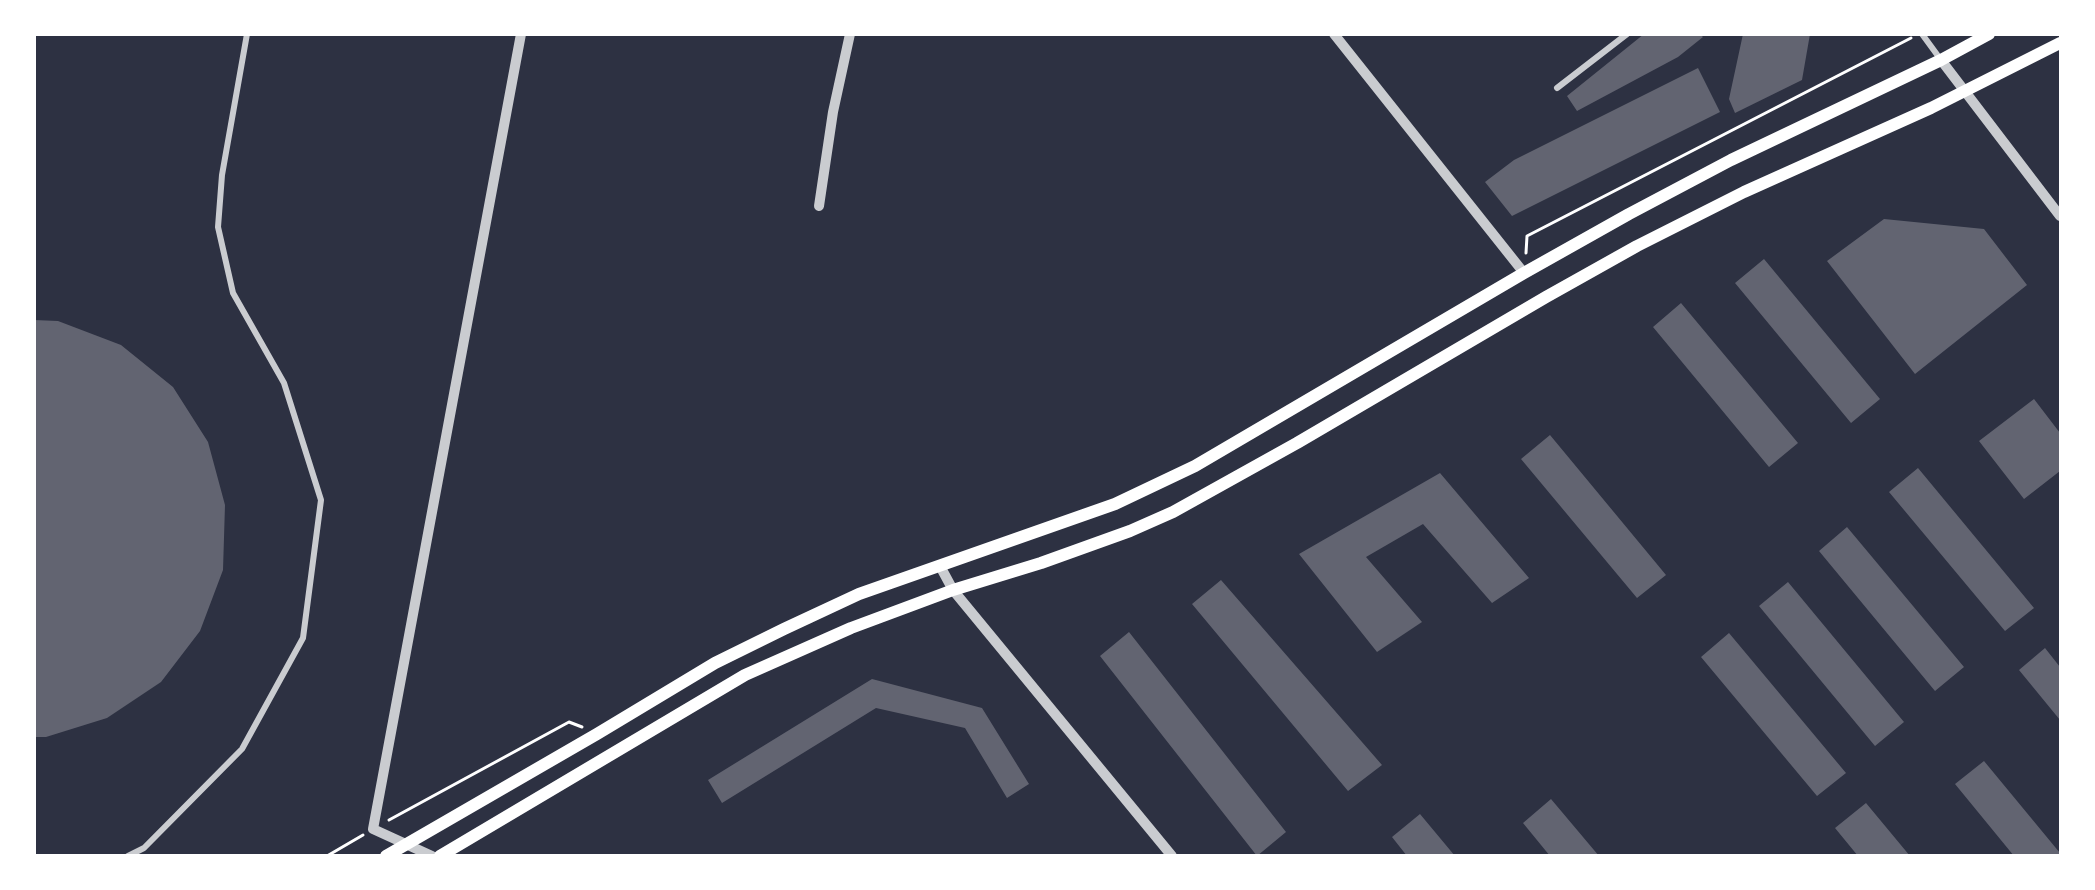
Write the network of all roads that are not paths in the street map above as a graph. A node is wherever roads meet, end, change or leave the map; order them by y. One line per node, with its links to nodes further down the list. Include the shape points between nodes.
1 (247, 34): 18 (street, via 222,175 218,227 233,293 284,383 321,500 303,638 242,749 144,848)
2 (521, 34): 17 (street, via 373,829)
3 (850, 34): 12 (street)
4 (1334, 34): 14 (street)
5 (1627, 34): 10 (street)
6 (1920, 34): 9 (street)
7 (1989, 34): 9 (main road)
8 (2061, 43): 11 (main road)
9 (1941, 60): 11 (street); 14 (main road, via 1731,160)
10 (1557, 88)
11 (1964, 91): 13 (street); 16 (main road, via 1637,246 1173,512 1041,563)
12 (819, 206)
13 (2061, 216)
14 (1524, 273): 15 (main road, via 1196,466 1115,504)
15 (940, 566): 16 (street); 17 (main road, via 859,594 715,663)
16 (952, 590): 21 (main road, via 851,628 745,675); 22 (street)
17 (408, 843): 19 (main road); 20 (street)
18 (128, 855)
19 (386, 855)
20 (432, 855)
21 (440, 855)
22 (1172, 855)

